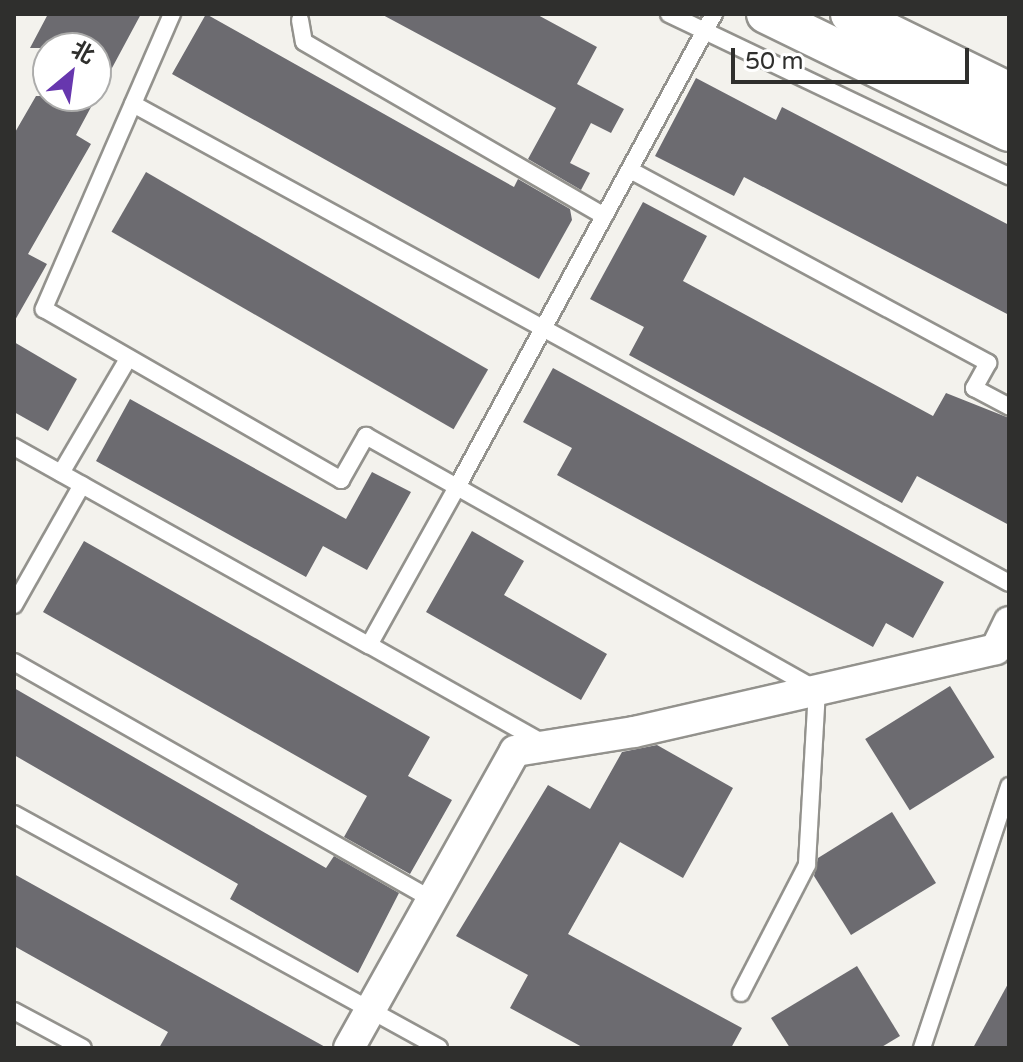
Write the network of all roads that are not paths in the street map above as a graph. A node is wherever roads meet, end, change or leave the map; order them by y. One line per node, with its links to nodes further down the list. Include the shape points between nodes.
1 (172, 14): 9 (lane)
2 (669, 14): 7 (lane)
3 (714, 14): 7 (lane)
4 (766, 14): 10 (street)
5 (850, 14): 8 (street)
6 (298, 16): 13 (lane, via 304,42)
7 (705, 31): 11 (lane); 12 (lane)
8 (1009, 92)
9 (133, 104): 14 (lane); 15 (lane, via 44,309)
10 (1009, 132)
11 (630, 170): 13 (lane); 16 (lane, via 988,363 974,388)
12 (1009, 176)
13 (604, 216): 14 (lane)
14 (543, 328): 20 (lane); 21 (lane)
15 (128, 359): 18 (lane); 20 (lane, via 341,480 366,436)
16 (1009, 407)
17 (14, 447): 18 (lane)
18 (61, 473): 19 (lane)
19 (82, 485): 22 (lane); 24 (lane)
20 (457, 487): 24 (lane); 27 (lane)
21 (1009, 583)
22 (14, 605)
23 (1009, 622): 25 (street)
24 (369, 645): 28 (lane)
25 (1002, 653): 27 (street)
26 (14, 662): 31 (lane)
27 (817, 690): 28 (street); 32 (lane, via 807,865)
28 (545, 745): 31 (street, via 515,751)
29 (1009, 786): 38 (lane)
30 (14, 814): 33 (lane)
31 (432, 899): 33 (street)
32 (741, 993)
33 (370, 1010): 36 (street); 37 (lane)
34 (14, 1011): 35 (lane)
35 (83, 1048)
36 (349, 1048)
37 (439, 1048)
38 (922, 1048)

